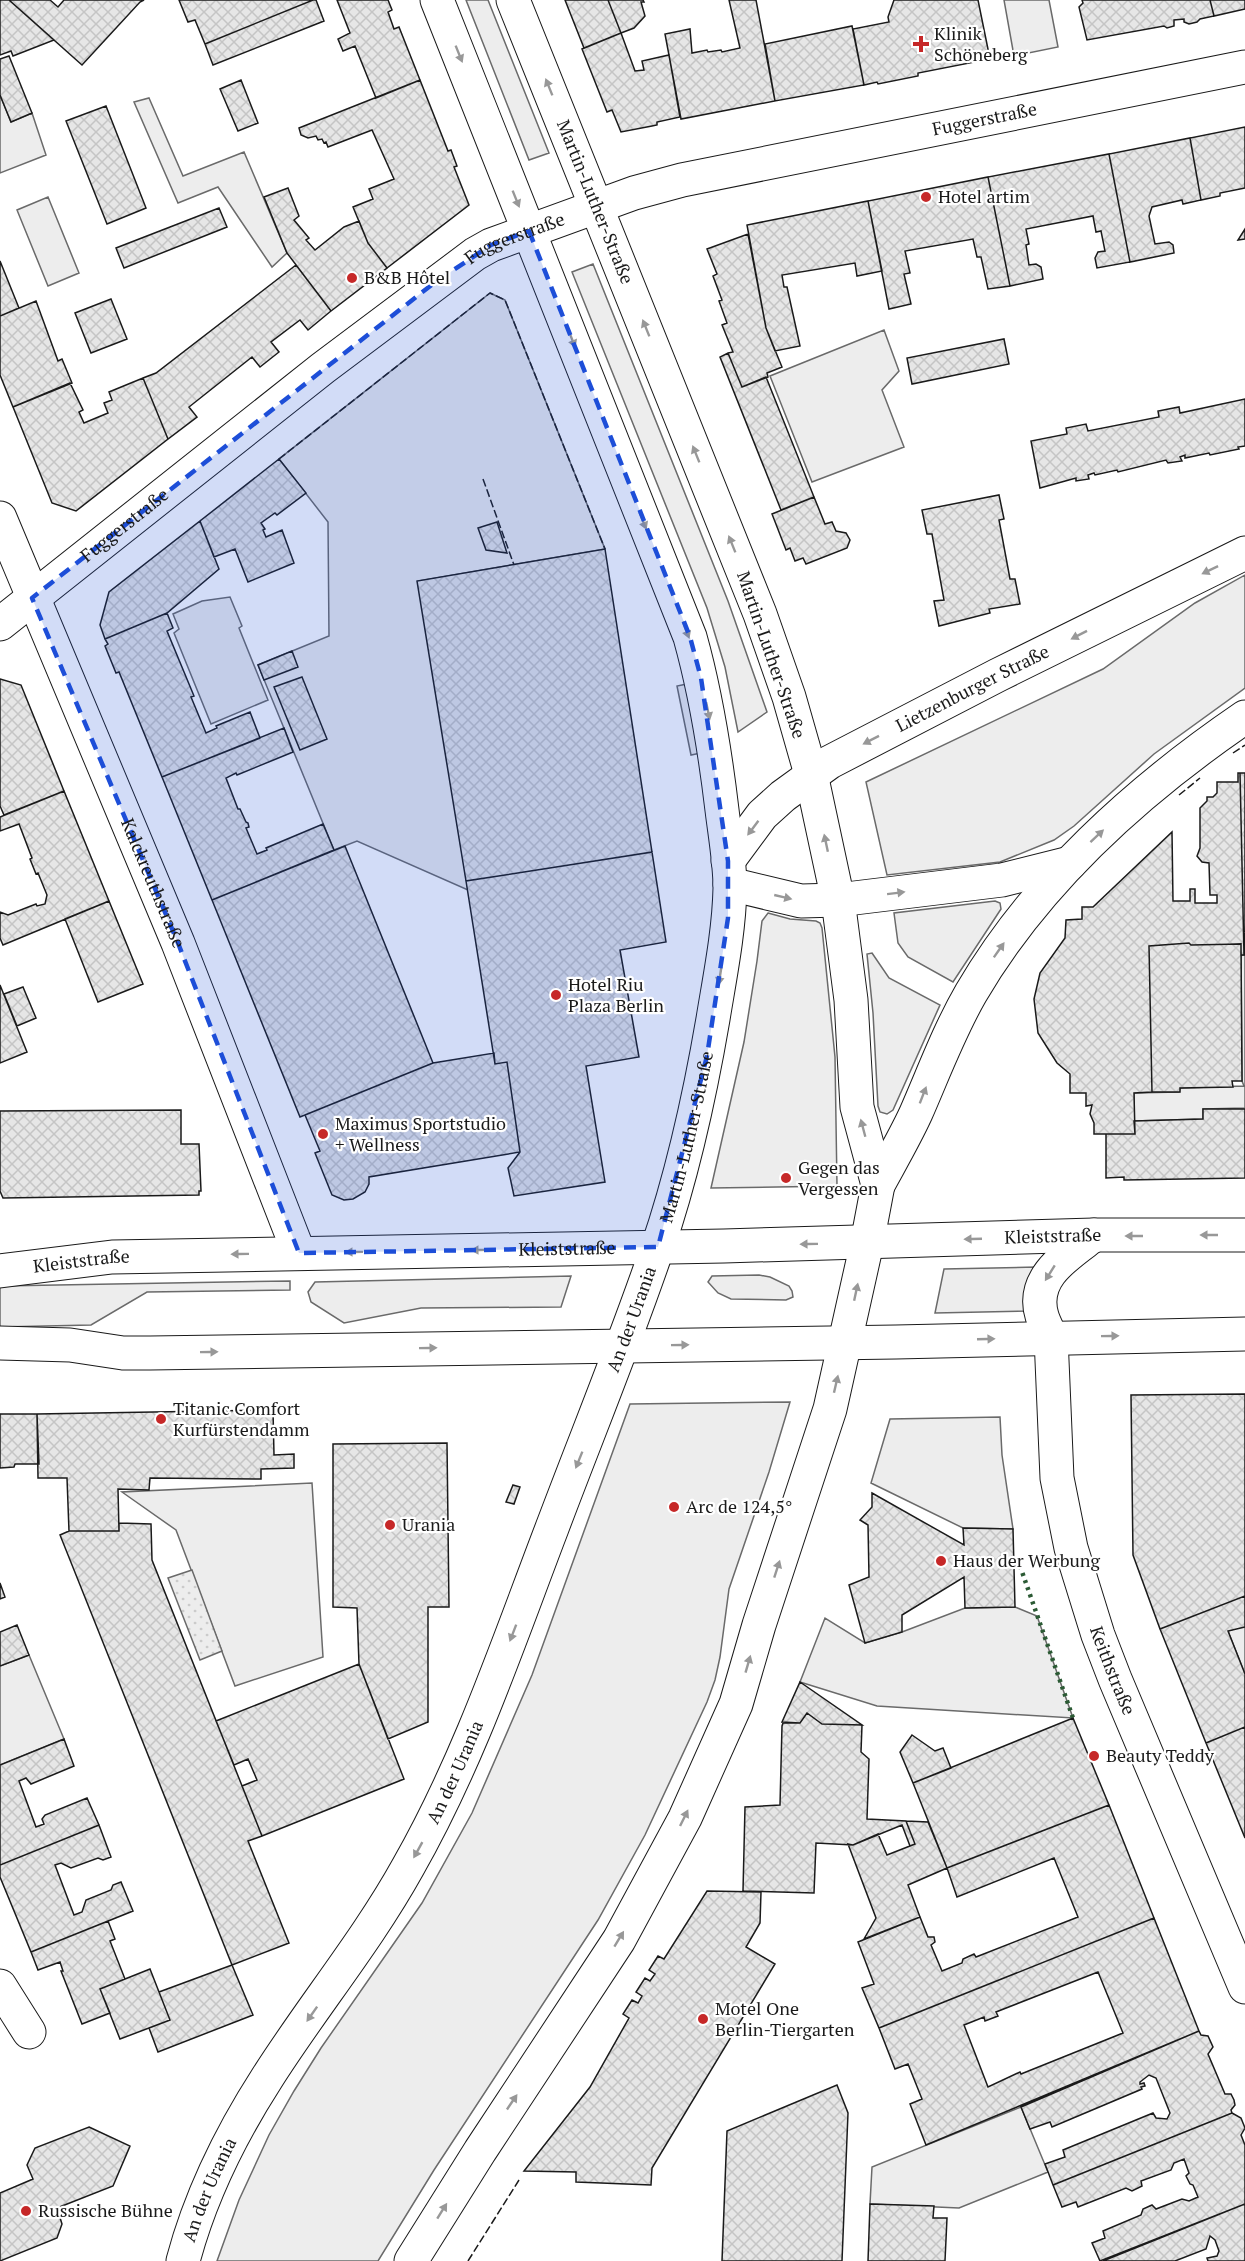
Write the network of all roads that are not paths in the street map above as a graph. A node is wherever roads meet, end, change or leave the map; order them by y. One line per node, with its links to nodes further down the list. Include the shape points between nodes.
1 (437, 0): 5 (main road, Martin-Luther-Straße, one-way to 5)
2 (513, 0): 4 (main road, Martin-Luther-Straße, one-way to 2)
3 (1245, 67): 4 (main road, Fuggerstraße, via 682,180)
4 (597, 206): 5 (main road, Fuggerstraße); 11 (main road, Martin-Luther-Straße, one-way to 4, via 760,614)
5 (529, 231): 8 (main road, Fuggerstraße, via 491,245 434,283); 13 (main road, Martin-Luther-Straße, one-way to 13, via 690,637 714,744)
6 (0, 518): 8 (main road, Kalckreuthstraße)
7 (1245, 553): 11 (main road, Lietzenburger Straße, one-way to 11, via 871,740)
8 (32, 598): 9 (main road, Fuggerstraße); 20 (main road, Kalckreuthstraße, via 178,942)
9 (0, 624)
10 (1245, 717): 12 (main road, one-way to 10, via 1150,788)
11 (811, 774): 13 (main road, Lietzenburger Straße, one-way to 13, via 762,815); 14 (main road, Martin-Luther-Straße, one-way to 11)
12 (1070, 863): 14 (main road, one-way to 12, via 1002,880); 15 (main road, one-way to 12, via 916,1114 934,1067 972,992 1018,924)
13 (729, 873): 14 (main road, one-way to 14, via 801,901); 19 (main road, Martin-Luther-Straße, one-way to 19, via 721,975 707,1056)
14 (838, 900): 15 (main road, Martin-Luther-Straße, one-way to 14, via 857,1107 851,1000)
15 (878, 1185): 18 (main road, Martin-Luther-Straße)
16 (1094, 1235): 17 (main road, Kleiststraße, one-way to 16); 18 (main road, Kleiststraße, one-way to 18); 23 (main road, Keithstraße, one-way to 23, via 1048,1275 1041,1314)
17 (1245, 1235)
18 (867, 1243): 19 (main road, Kleiststraße, one-way to 19); 24 (main road, Martin-Luther-Straße, one-way to 18)
19 (658, 1247): 20 (main road, Kleiststraße, one-way to 20); 26 (main road, An der Urania)
20 (299, 1253): 21 (main road, Kleiststraße, one-way to 21, via 112,1257)
21 (0, 1271)
22 (1245, 1334): 23 (main road, one-way to 22)
23 (1051, 1337): 24 (main road, one-way to 23); 28 (main road, Keithstraße, via 1057,1478 1071,1548 1115,1679)
24 (846, 1342): 26 (main road, one-way to 24); 31 (main road, one-way to 24, via 619,1940 685,1818 736,1704 830,1408)
25 (0, 1343): 26 (main road, one-way to 26, via 70,1345 123,1353)
26 (621, 1345): 30 (main road, An der Urania, one-way to 30, via 513,1633 435,1820 362,1944 260,2089 212,2180 191,2228)
27 (0, 1986): 29 (main road)
28 (1245, 1987)
29 (29, 2032)
30 (183, 2261)
31 (411, 2261)

